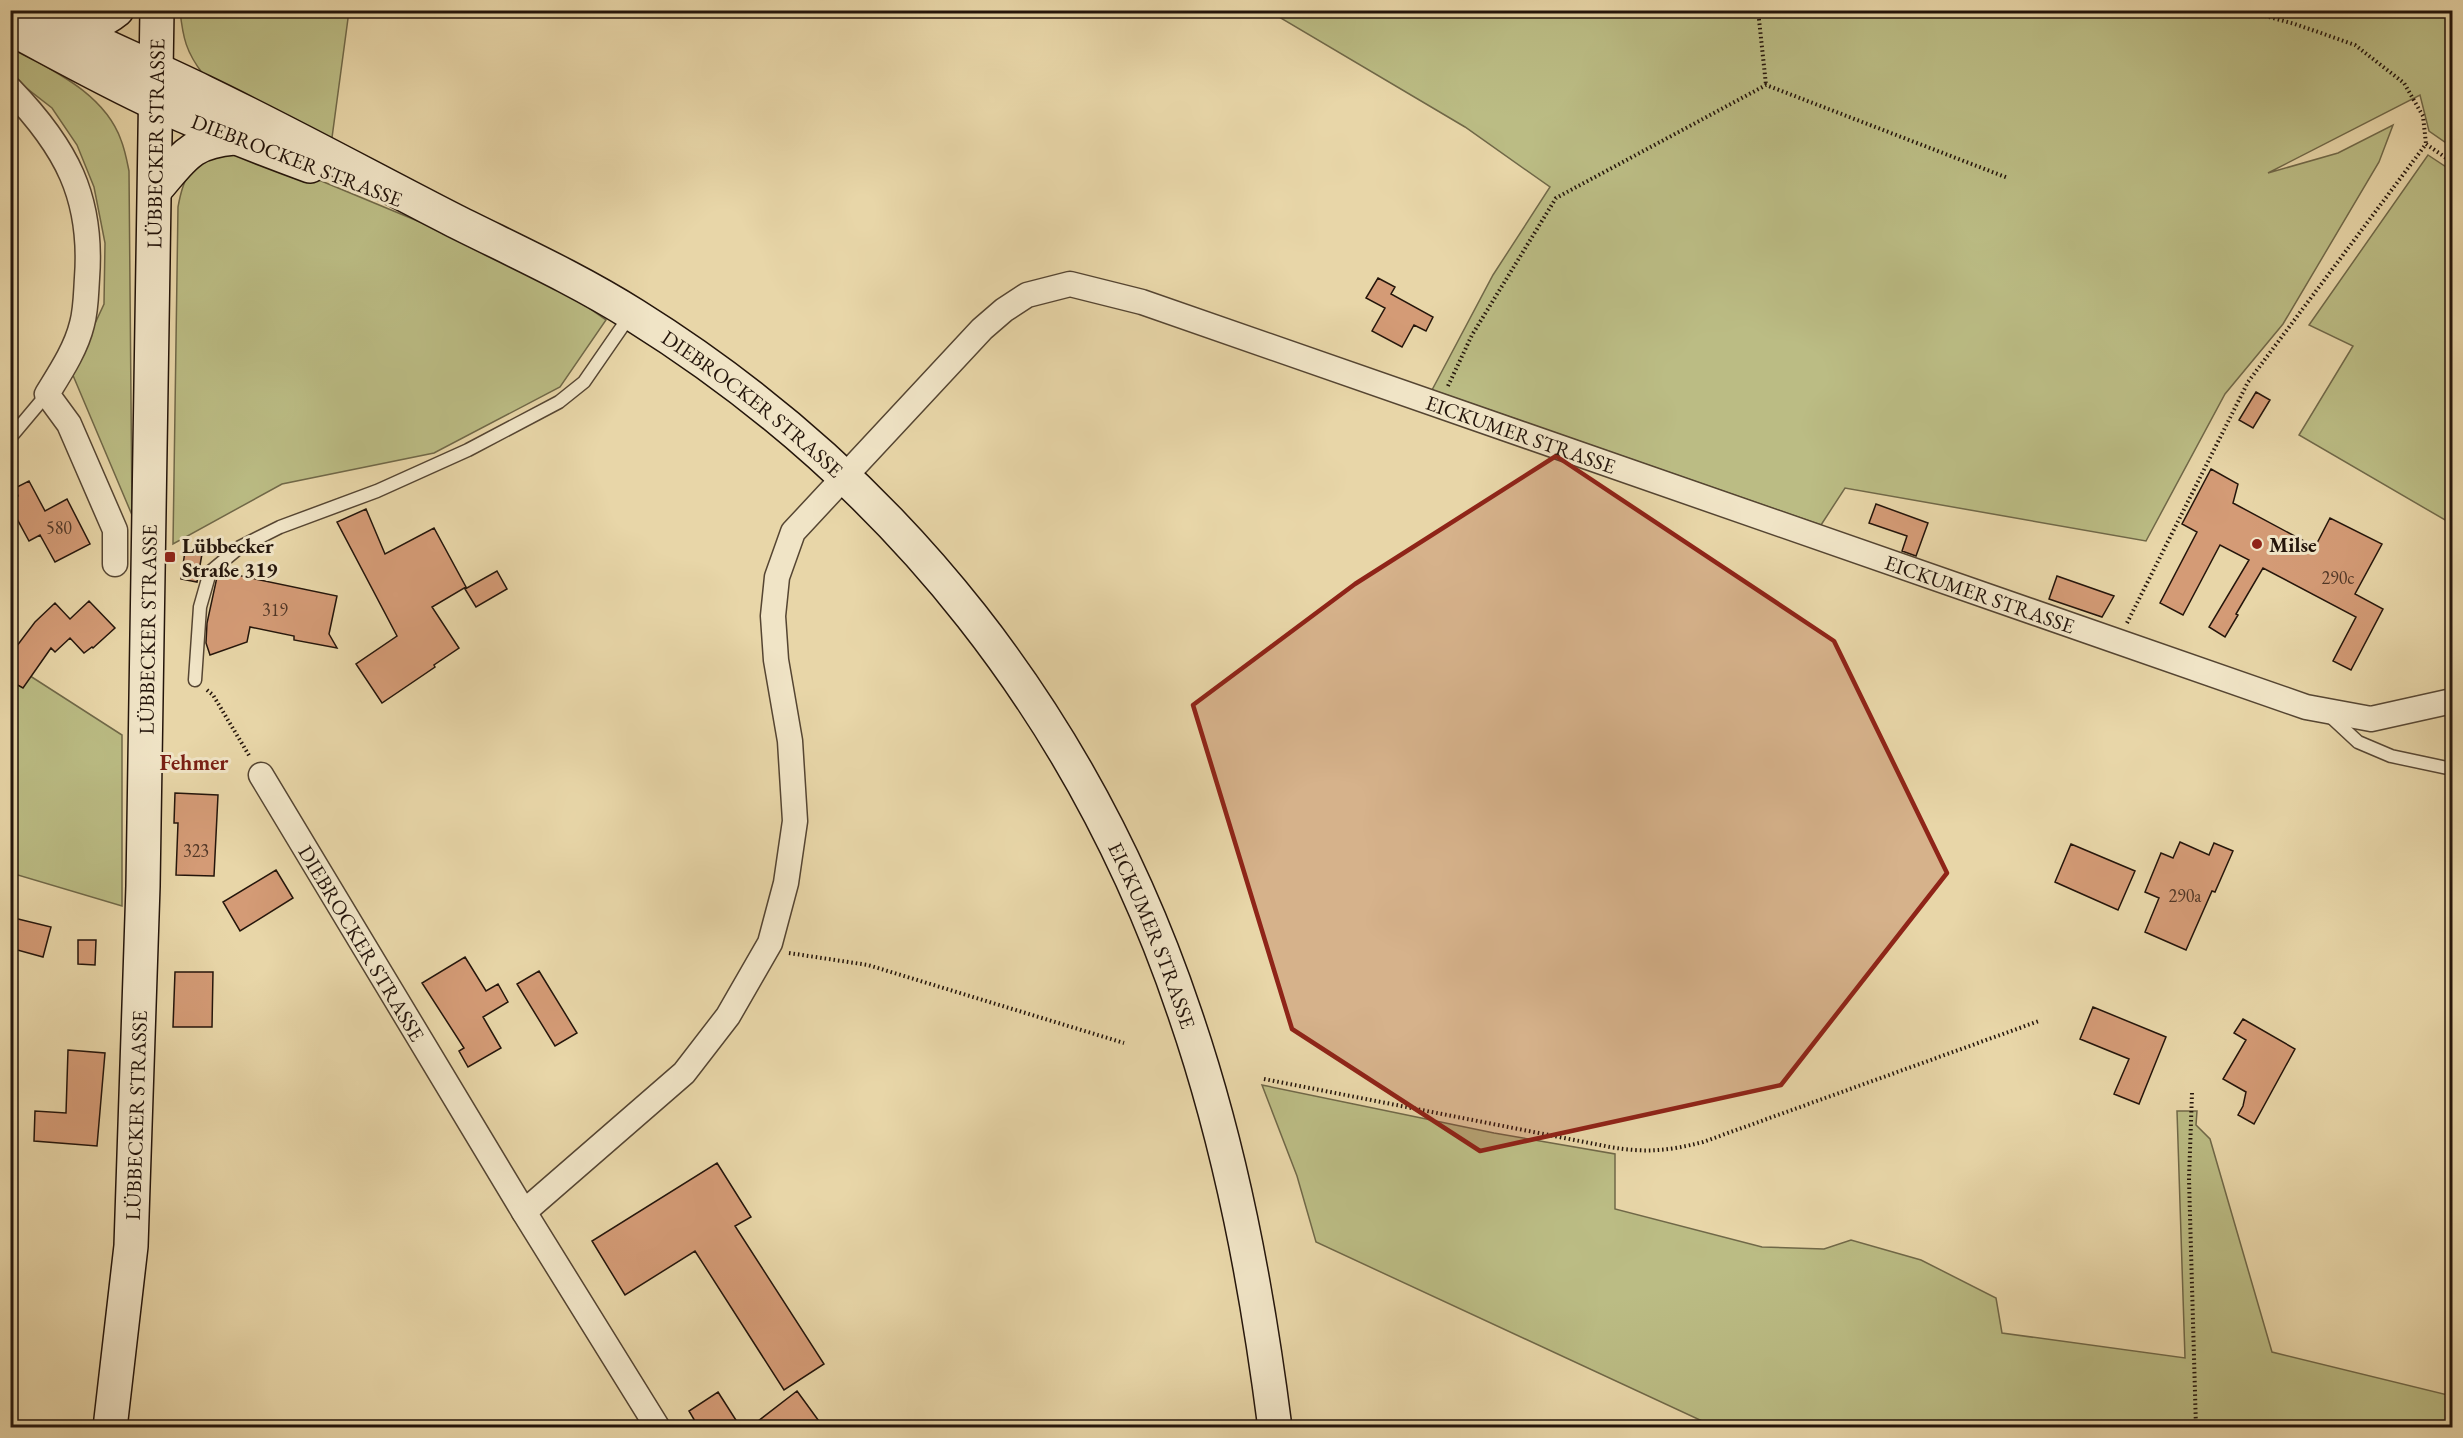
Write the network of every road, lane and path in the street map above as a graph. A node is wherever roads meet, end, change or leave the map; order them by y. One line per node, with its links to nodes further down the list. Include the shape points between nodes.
1 (30, 10): 9 (main road, DIEBROCKER STRASSE)
2 (117, 10): 9 (main road, via 103,21)
3 (157, 10): 10 (main road, LÜBBECKER STRASSE)
4 (1758, 10): 11 (path)
5 (2062, 10): 6 (path, via 2079,15)
6 (2129, 10)
7 (2243, 10): 15 (path, via 2355,45 2404,82 2423,116)
8 (10, 28): 13 (main road, DIEBROCKER STRASSE)
9 (66, 28): 10 (main road, DIEBROCKER STRASSE)
10 (156, 69): 13 (main road, LÜBBECKER STRASSE); 19 (main road, DIEBROCKER STRASSE)
11 (1766, 85): 17 (path); 22 (path, via 1556,198 1472,335)
12 (10, 89): 21 (street, via 39,119 60,149 85,214 89,254 82,324 61,372)
13 (156, 104): 14 (main road, DIEBROCKER STRASSE); 18 (main road, LÜBBECKER STRASSE)
14 (234, 138): 18 (main road, via 197,145); 19 (main road, DIEBROCKER STRASSE)
15 (2426, 144): 16 (path); 26 (path, via 2248,382)
16 (2452, 162)
17 (2008, 178)
18 (155, 190): 38 (main road, LÜBBECKER STRASSE, via 143,886 131,1246)
19 (458, 222): 20 (main road, DIEBROCKER STRASSE)
20 (631, 313): 24 (main road, DIEBROCKER STRASSE, via 712,367); 27 (lane, via 584,382 559,402 468,450 376,491 280,527 240,547 210,572 200,608)
21 (46, 394): 23 (lane); 25 (street, via 69,424 115,530)
22 (1438, 406): 24 (street, EICKUMER STRASSE, via 1142,302 1070,284 1027,295 1004,310); 26 (street, EICKUMER STRASSE)
23 (10, 438)
24 (844, 477): 32 (street, DIEBROCKER STRASSE, via 793,532 777,577 773,616 776,660 790,741 795,821 786,883); 40 (main road, EICKUMER STRASSE, via 880,510 968,610 1013,670 1094,802 1144,906 1185,1012 1218,1122 1245,1236)
25 (115, 564)
26 (2117, 643): 29 (street, EICKUMER STRASSE)
27 (195, 680): 31 (path, via 213,695)
28 (2452, 701): 29 (street, EICKUMER STRASSE, via 2371,719)
29 (2325, 711): 30 (lane, via 2358,742 2391,756)
30 (2452, 769)
31 (261, 775): 37 (street, DIEBROCKER STRASSE)
32 (772, 937): 34 (path, via 790,954 868,965); 37 (street, via 728,1016 684,1072)
33 (2038, 1021): 35 (path, via 1703,1142 1661,1151 1610,1147)
34 (1124, 1043)
35 (1264, 1079)
36 (2192, 1093): 41 (path, via 2189,1190)
37 (533, 1205): 39 (street, DIEBROCKER STRASSE)
38 (110, 1428)
39 (658, 1428)
40 (1275, 1428)
41 (2196, 1428)

